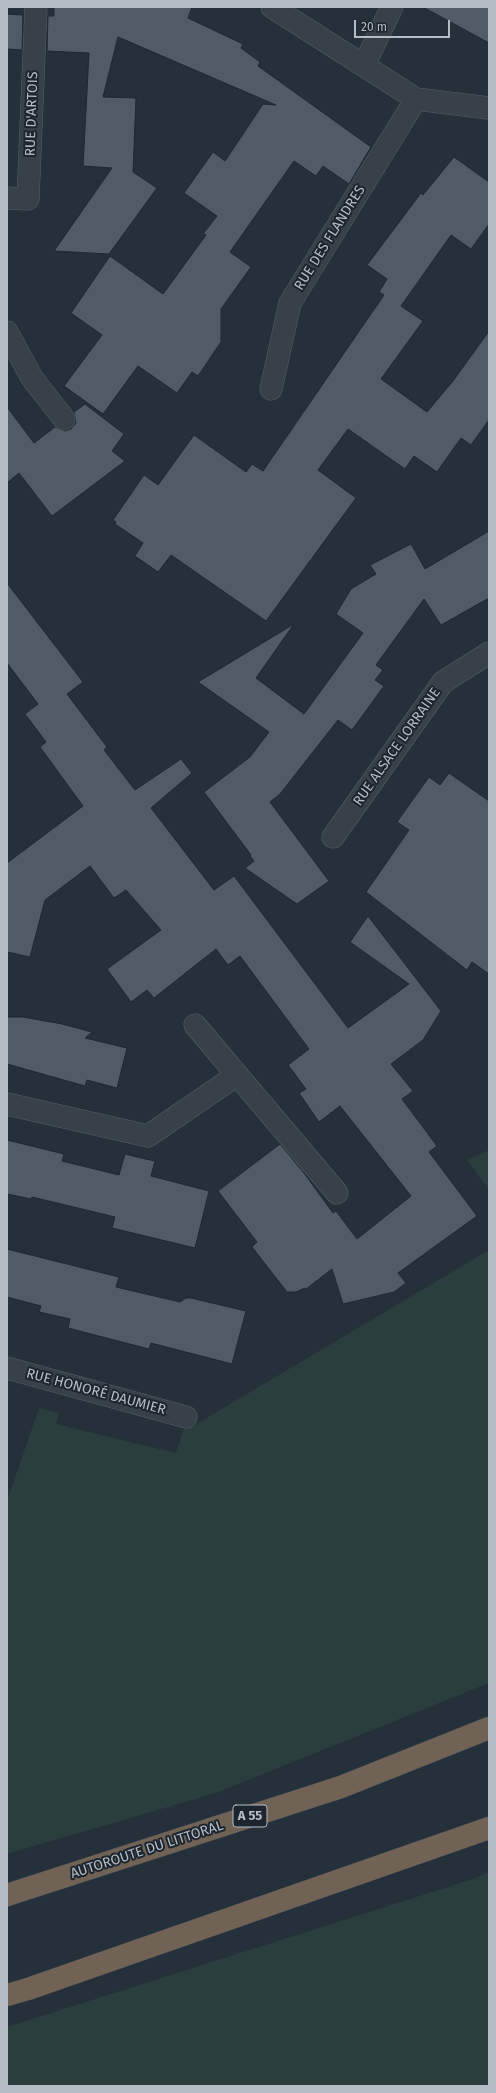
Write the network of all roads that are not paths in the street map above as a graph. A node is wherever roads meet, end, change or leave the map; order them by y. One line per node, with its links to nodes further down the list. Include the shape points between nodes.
1 (36, 7): 7 (street, RUE D'ARTOIS, via 28,199)
2 (272, 7): 4 (street)
3 (392, 7): 4 (street)
4 (364, 64): 5 (street)
5 (416, 99): 6 (street); 9 (street, RUE DES FLANDRES, via 290,303)
6 (489, 108)
7 (7, 198)
8 (7, 332): 10 (street, via 32,378)
9 (271, 389)
10 (64, 419)
11 (489, 653): 12 (street, RUE ALSACE LORRAINE, via 443,682)
12 (333, 837)
13 (194, 1025): 14 (street)
14 (238, 1075): 15 (street, via 148,1136); 16 (street)
15 (7, 1104)
16 (337, 1192)
17 (7, 1368): 18 (street, RUE HONORÉ DAUMIER)
18 (186, 1417)
19 (489, 1728): 21 (highway, AUTOROUTE DU LITTORAL / A 55, via 341,1786)
20 (489, 1828): 22 (highway)
21 (7, 1896)
22 (7, 1995)

